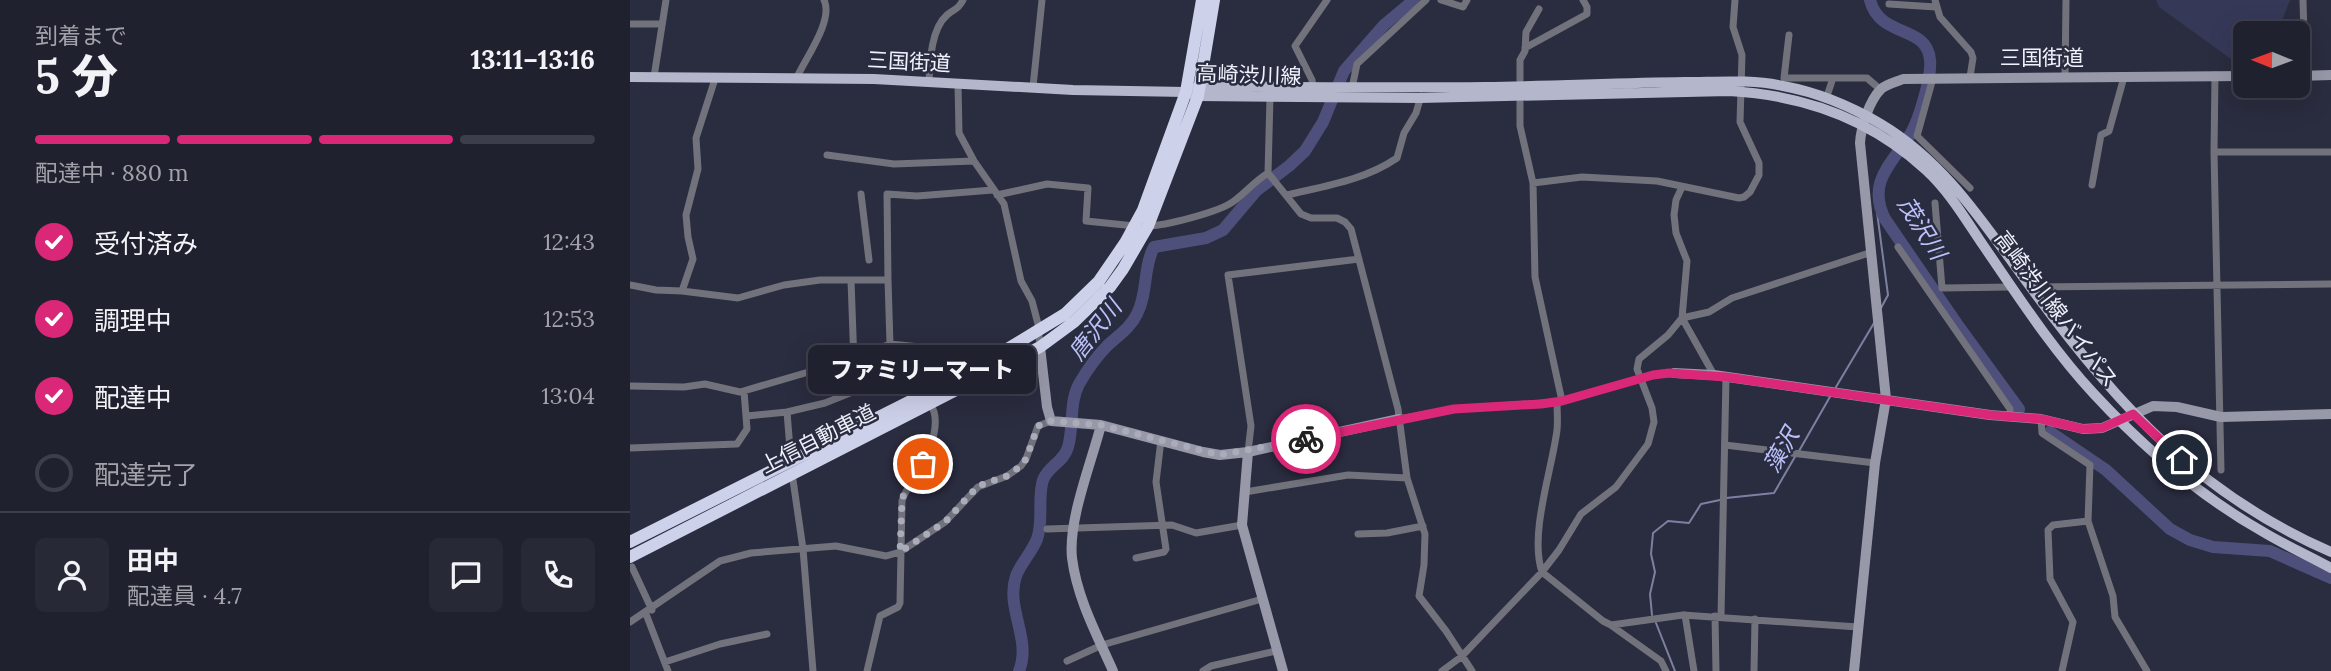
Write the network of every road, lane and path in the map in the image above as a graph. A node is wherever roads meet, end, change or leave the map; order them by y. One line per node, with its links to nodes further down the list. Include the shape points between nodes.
1 (666, 0): 20 (street)
2 (824, 0): 35 (street, via 827,18)
3 (963, 0): 36 (street, via 937,30)
4 (1042, 0): 39 (street)
5 (1202, 0): 42 (highway, 上信自動車道)
6 (1214, 0): 42 (highway, 上信自動車道)
7 (1327, 0): 40 (street, via 1295,46)
8 (1426, 0): 43 (street, via 1357,64)
9 (1441, 0): 10 (street, via 1463,7)
10 (1467, 0)
11 (1583, 0): 22 (street, via 1587,14)
12 (1735, 0): 38 (street, via 1733,27 1742,55)
13 (2066, 0): 33 (street)
14 (2302, 0): 18 (street)
15 (1935, 3): 16 (street); 28 (street, via 1943,21 1971,52)
16 (1889, 4)
17 (1539, 9): 22 (street, via 1526,32)
18 (2302, 21)
19 (630, 24): 20 (street)
20 (662, 24): 30 (street)
21 (1789, 35): 31 (street, via 1784,78)
22 (1525, 48): 44 (street, via 1520,60)
23 (2215, 75): 25 (street, 三国街道); 29 (street, 三国街道); 51 (street)
24 (2331, 75): 26 (street)
25 (2233, 76)
26 (2310, 76)
27 (630, 77): 30 (main road, 三国街道)
28 (1970, 77): 32 (street, 三国街道); 33 (street, 三国街道)
29 (2124, 77): 33 (street, 三国街道); 57 (street, via 2109,131 2101,135)
30 (654, 78): 34 (main road, 三国街道)
31 (1833, 78): 41 (street, via 1867,78); 48 (street)
32 (1928, 78): 41 (street, 三国街道, via 1903,79); 59 (street, via 1917,135)
33 (2065, 78)
34 (715, 79): 35 (main road, 三国街道); 76 (street, via 696,138 698,169 687,215 693,259)
35 (796, 79): 36 (main road, 三国街道)
36 (929, 81): 37 (main road, 三国街道)
37 (958, 84): 39 (main road, 三国街道); 54 (street, via 959,133)
38 (1741, 86): 44 (main road, 高崎渋川線); 48 (main road, 高崎渋川線バイパス, via 1779,85); 49 (main road, 高崎渋川線バイパス); 58 (street, via 1740,122 1759,163 1759,176 1750,192 1739,198)
39 (1033, 87): 42 (main road, 三国街道)
40 (1312, 87): 42 (main road, 高崎渋川線); 45 (main road, 高崎渋川線)
41 (1881, 90): 49 (street)
42 (1195, 91): 47 (main road, 高崎渋川線); 64 (highway, 上信自動車道)
43 (1347, 91): 45 (main road, 高崎渋川線); 46 (main road, 高崎渋川線)
44 (1520, 91): 46 (main road, 高崎渋川線); 56 (street, via 1520,127)
45 (1328, 92): 47 (main road, 高崎渋川線)
46 (1422, 92): 62 (street, via 1397,158 1350,180)
47 (1270, 97): 55 (street)
48 (1826, 99): 49 (main road, 高崎渋川線バイパス)
49 (1865, 121): 50 (main road, 高崎渋川線バイパス); 66 (street, via 1860,143)
50 (1903, 145): 74 (main road, 高崎渋川線バイパス, via 1937,181); 75 (main road, 高崎渋川線バイパス, via 1935,164)
51 (2214, 152): 52 (street); 71 (street)
52 (2331, 152)
53 (827, 155): 54 (street, via 894,164)
54 (974, 161): 60 (street)
55 (1268, 173): 62 (street); 64 (street, via 1229,204 1160,226)
56 (1533, 183): 58 (street, via 1582,177); 90 (street, via 1535,277)
57 (2092, 184)
58 (1682, 187): 77 (street, via 1674,215 1687,260)
59 (1970, 188)
60 (995, 193): 64 (street, via 1047,184 1088,188 1086,221); 70 (street, via 887,194); 78 (street, via 1004,204)
61 (861, 194): 68 (street)
62 (1287, 195): 67 (street, via 1307,217 1345,222)
63 (1935, 203): 74 (street, via 1942,288)
64 (1141, 226): 78 (highway, 上信自動車道, via 1099,281 1065,314); 80 (highway, 上信自動車道, via 1110,287 1074,323)
65 (1898, 247): 96 (street, via 2010,409)
66 (1869, 253): 77 (street); 89 (street)
67 (1359, 259): 98 (street); 106 (street, via 1228,275 1251,426)
68 (869, 260)
69 (850, 280): 70 (street); 76 (street, via 820,279 738,298); 81 (street)
70 (888, 280): 79 (street)
71 (2217, 284): 72 (street); 75 (street); 97 (street)
72 (2331, 284)
73 (630, 285): 76 (street)
74 (2012, 287): 101 (main road, 高崎渋川線バイパス, via 2065,359)
75 (2030, 287): 93 (main road, 高崎渋川線バイパス)
76 (682, 291)
77 (1682, 318): 84 (street); 86 (street, via 1639,359 1637,369)
78 (1038, 332): 80 (street); 82 (highway, 上信自動車道)
79 (890, 344): 81 (street); 82 (street, via 960,351)
80 (1040, 346): 91 (highway, 上信自動車道); 100 (street)
81 (853, 359): 88 (street); 92 (street, via 855,391)
82 (976, 368): 107 (highway, 上信自動車道)
83 (1674, 373): 84 (street); 86 (street)
84 (1714, 375): 85 (street)
85 (1726, 377): 89 (street); 104 (street)
86 (1642, 378): 90 (street); 127 (street, via 1654,422 1648,444 1616,487 1581,514)
87 (630, 386): 88 (street, via 705,384)
88 (744, 391): 95 (street)
89 (1886, 399): 96 (street); 108 (street)
90 (1559, 402): 98 (street, via 1454,409); 127 (street, via 1538,538)
91 (930, 404): 110 (highway, 上信自動車道); 122 (street, via 936,415 935,428 923,464 904,493)
92 (787, 412): 95 (street); 107 (street)
93 (2133, 414): 97 (street, via 2160,405); 101 (street); 123 (main road, 高崎渋川線バイパス, via 2199,475 2233,499)
94 (2331, 414): 97 (street)
95 (747, 416): 105 (street, via 747,429 737,444)
96 (2010, 417): 99 (street)
97 (2221, 417): 109 (street)
98 (1399, 419): 106 (street); 111 (street)
99 (2041, 419): 101 (street, via 2083,429); 113 (street, via 2042,433 2090,464)
100 (1051, 421): 102 (street); 122 (street, via 1038,426 1021,466 978,486 945,522)
101 (2119, 421): 126 (main road, 高崎渋川線バイパス, via 2155,455 2229,511)
102 (1101, 425): 103 (street); 117 (street)
103 (1161, 440): 106 (street, via 1220,455); 115 (street, via 1156,482)
104 (1725, 445): 108 (street); 131 (street)
105 (630, 448)
106 (1248, 452): 112 (street)
107 (791, 460): 110 (street); 120 (highway, 上信自動車道)
108 (1875, 463): 135 (street)
109 (2221, 470)
110 (792, 474): 121 (street); 125 (highway, 上信自動車道)
111 (1407, 478): 112 (street, via 1348,475); 116 (street)
112 (1245, 492): 114 (street)
113 (2088, 521): 142 (street, via 2113,596 2115,617); 156 (street, via 2053,525 2048,530 2050,579 2073,622)
114 (1242, 525): 115 (street, via 1196,533 1181,526); 128 (street)
115 (1162, 526): 117 (street); 124 (street, via 1167,544 1164,552)
116 (1423, 526): 119 (street); 139 (street, via 1419,596)
117 (1074, 528): 118 (street); 137 (street, via 1072,557 1077,581)
118 (1047, 529)
119 (1358, 534)
120 (630, 542)
121 (803, 549): 122 (street, via 836,546 887,556); 129 (street, via 732,556); 144 (street)
122 (900, 552): 145 (street, via 900,603 880,616)
123 (2331, 552)
124 (1136, 558)
125 (631, 562): 129 (street)
126 (2331, 568)
127 (1542, 572): 134 (street); 139 (street)
128 (1262, 599): 137 (street); 138 (street)
129 (649, 612): 133 (street); 141 (street)
130 (1685, 615): 131 (street); 134 (street); 152 (street)
131 (1718, 616): 132 (street); 153 (street)
132 (1755, 619): 135 (street); 154 (street)
133 (630, 622)
134 (1611, 625): 151 (street, via 1661,661)
135 (1858, 627): 155 (street)
136 (767, 634): 141 (street)
137 (1102, 645): 140 (street); 146 (street)
138 (1276, 652): 147 (street); 148 (street)
139 (1461, 657): 149 (street); 150 (street)
140 (1067, 661)
141 (665, 662): 143 (street)
142 (2143, 670)
143 (668, 671)
144 (813, 671)
145 (867, 671)
146 (1113, 671)
147 (1203, 671)
148 (1283, 671)
149 (1442, 671)
150 (1472, 671)
151 (1666, 671)
152 (1694, 671)
153 (1716, 671)
154 (1754, 671)
155 (1854, 671)
156 (2062, 671)

